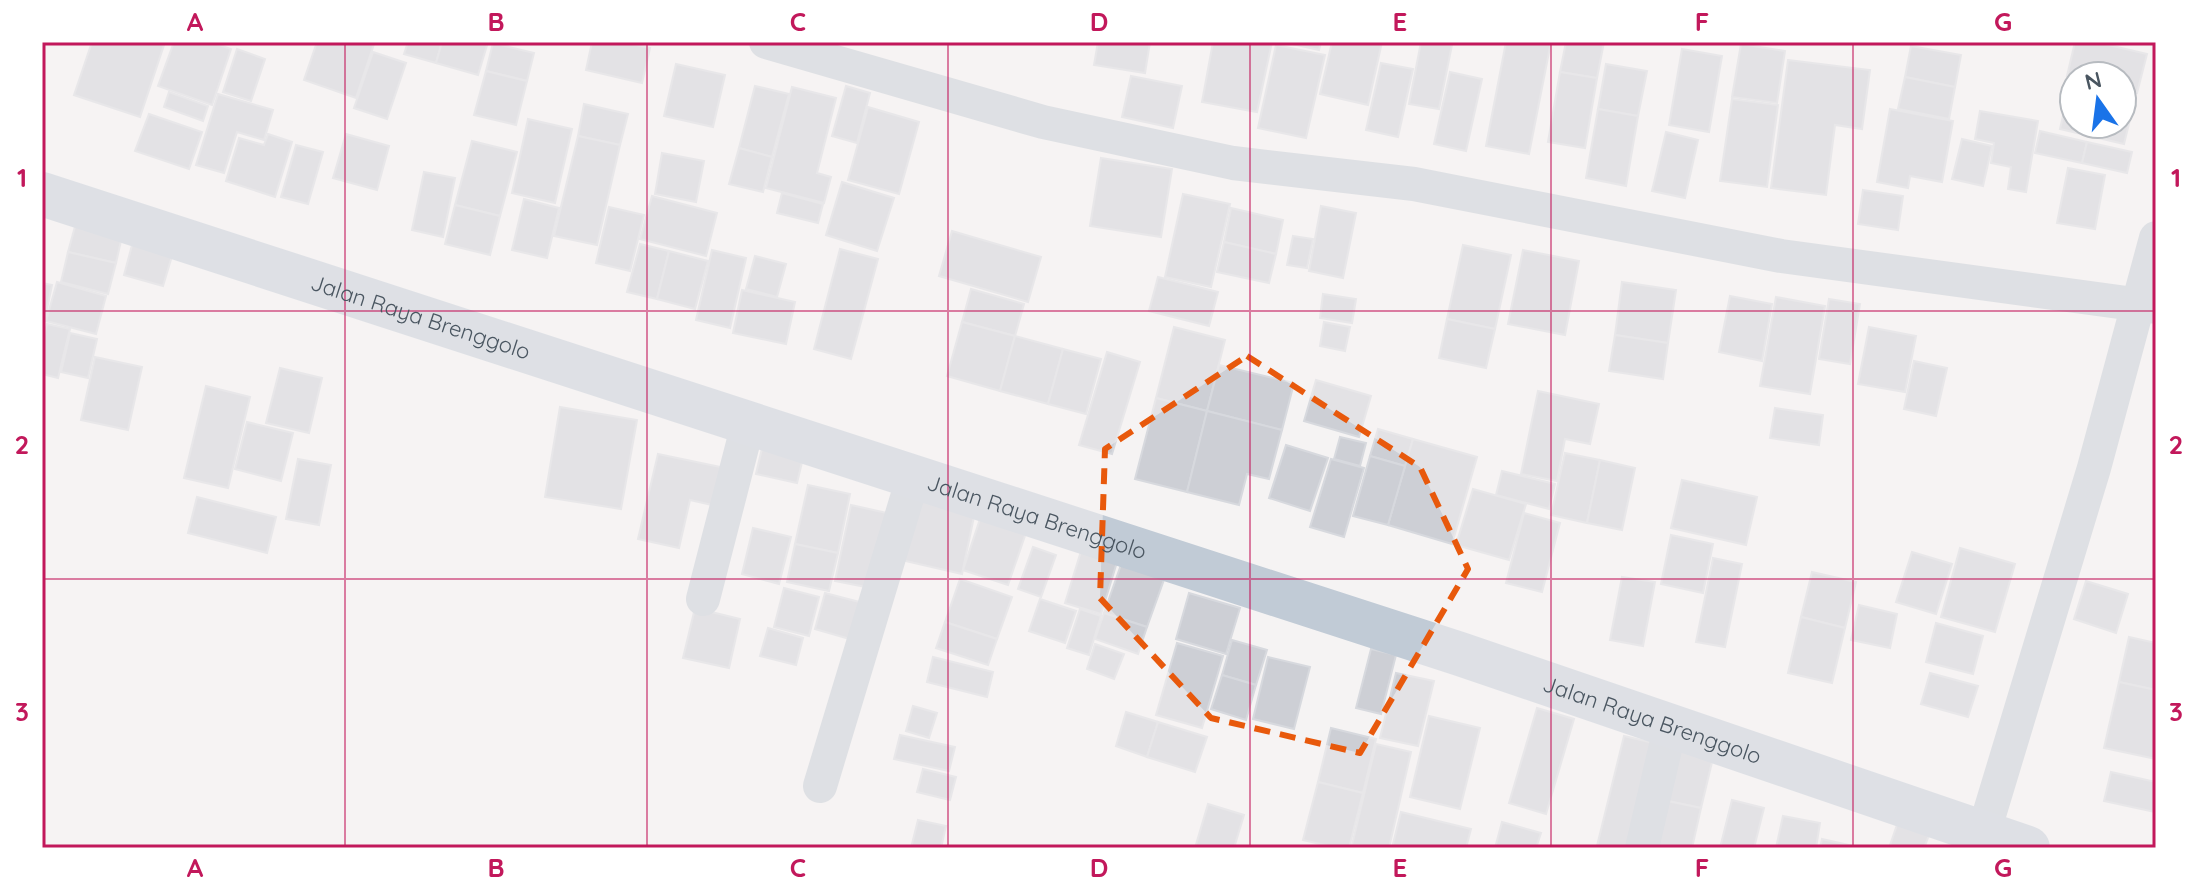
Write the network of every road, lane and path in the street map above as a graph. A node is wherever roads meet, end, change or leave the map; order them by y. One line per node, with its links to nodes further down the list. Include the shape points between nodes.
1 (766, 42): 4 (street, via 1043,122 1233,163 1414,184 1781,256)
2 (42, 194): 5 (main road, Jalan Raya Brenggolo)
3 (2156, 238): 4 (street)
4 (2147, 306): 10 (street)
5 (748, 424): 6 (main road, Jalan Raya Brenggolo); 7 (street)
6 (913, 478): 8 (main road, Jalan Raya Brenggolo, via 1460,654); 9 (street)
7 (703, 599)
8 (1670, 728): 10 (main road, Jalan Raya Brenggolo); 11 (street)
9 (820, 786)
10 (1981, 840): 12 (main road, Jalan Raya Brenggolo)
11 (1642, 848)
12 (2028, 848)

